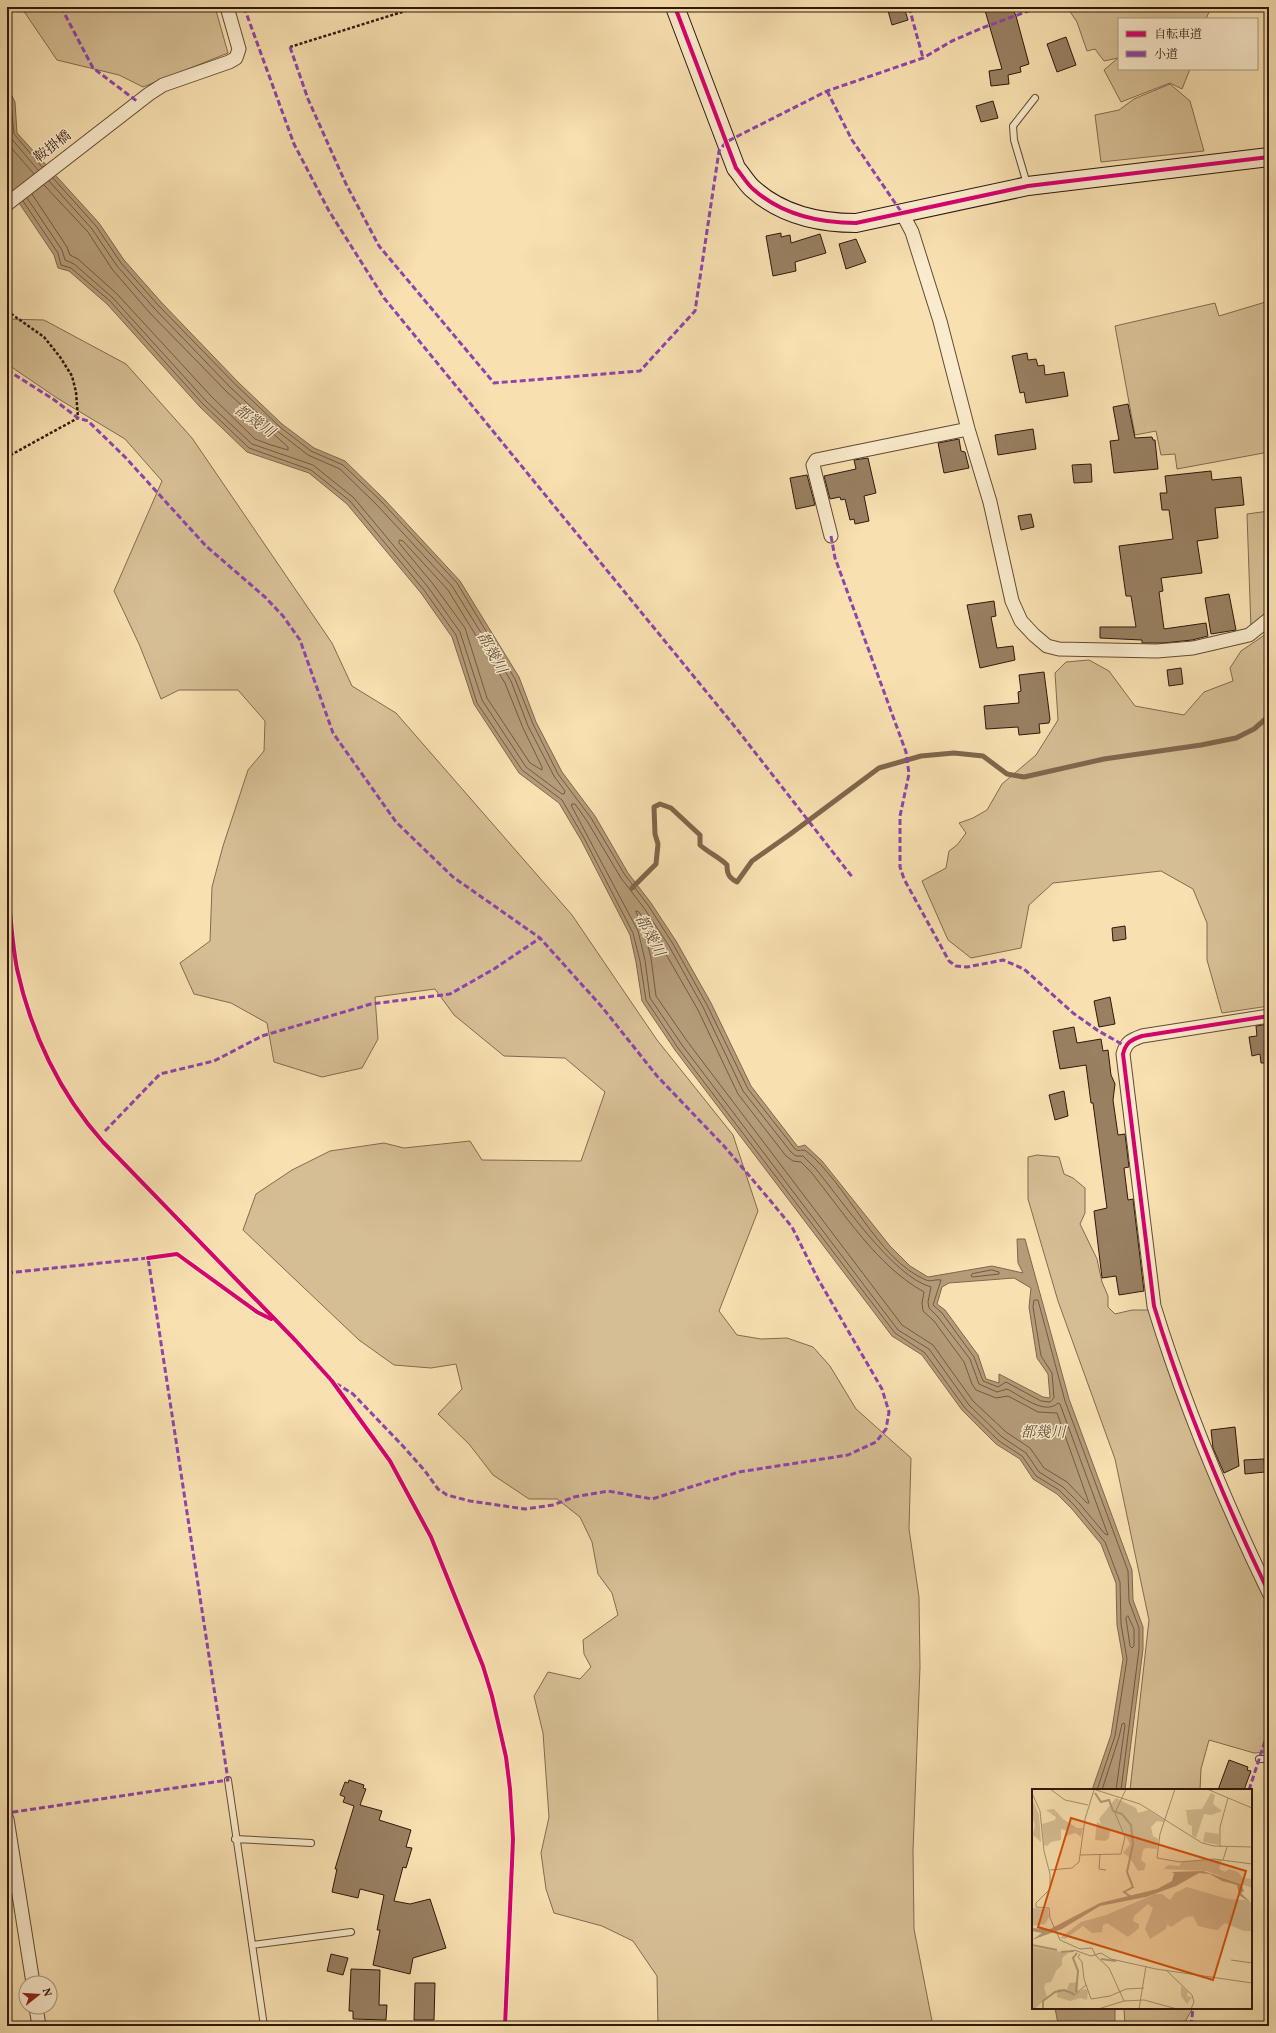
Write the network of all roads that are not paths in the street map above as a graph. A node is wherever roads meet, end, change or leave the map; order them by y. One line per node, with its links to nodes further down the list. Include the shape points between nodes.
1 (227, 7): 6 (street, 鞍掛橋, via 239,49 236,58 164,85)
2 (674, 7): 7 (street, via 736,168 753,189 778,207 802,217 831,223 856,224)
3 (1035, 98): 5 (lane, via 1013,126 1014,140)
4 (1269, 157): 5 (street)
5 (1028, 186): 7 (street)
6 (7, 204)
7 (902, 213): 8 (street, via 912,232 940,321)
8 (968, 429): 9 (street, via 816,460 813,465); 10 (street, via 990,502 1012,601 1021,621 1047,646 1059,649 1157,651 1193,648 1249,635)
9 (831, 536)
10 (1269, 619)
11 (1269, 1016): 12 (street, via 1142,1036 1130,1040 1123,1054 1154,1306 1221,1491)
12 (1269, 1592)
13 (1259, 1759): 14 (lane)
14 (1269, 1759)
15 (228, 1780): 17 (lane)
16 (7, 1819): 21 (street)
17 (236, 1839): 18 (lane); 20 (lane)
18 (312, 1842)
19 (351, 1932): 20 (lane)
20 (252, 1945): 24 (lane)
21 (32, 1975)
22 (37, 2015): 23 (street)
23 (39, 2026)
24 (264, 2026)

